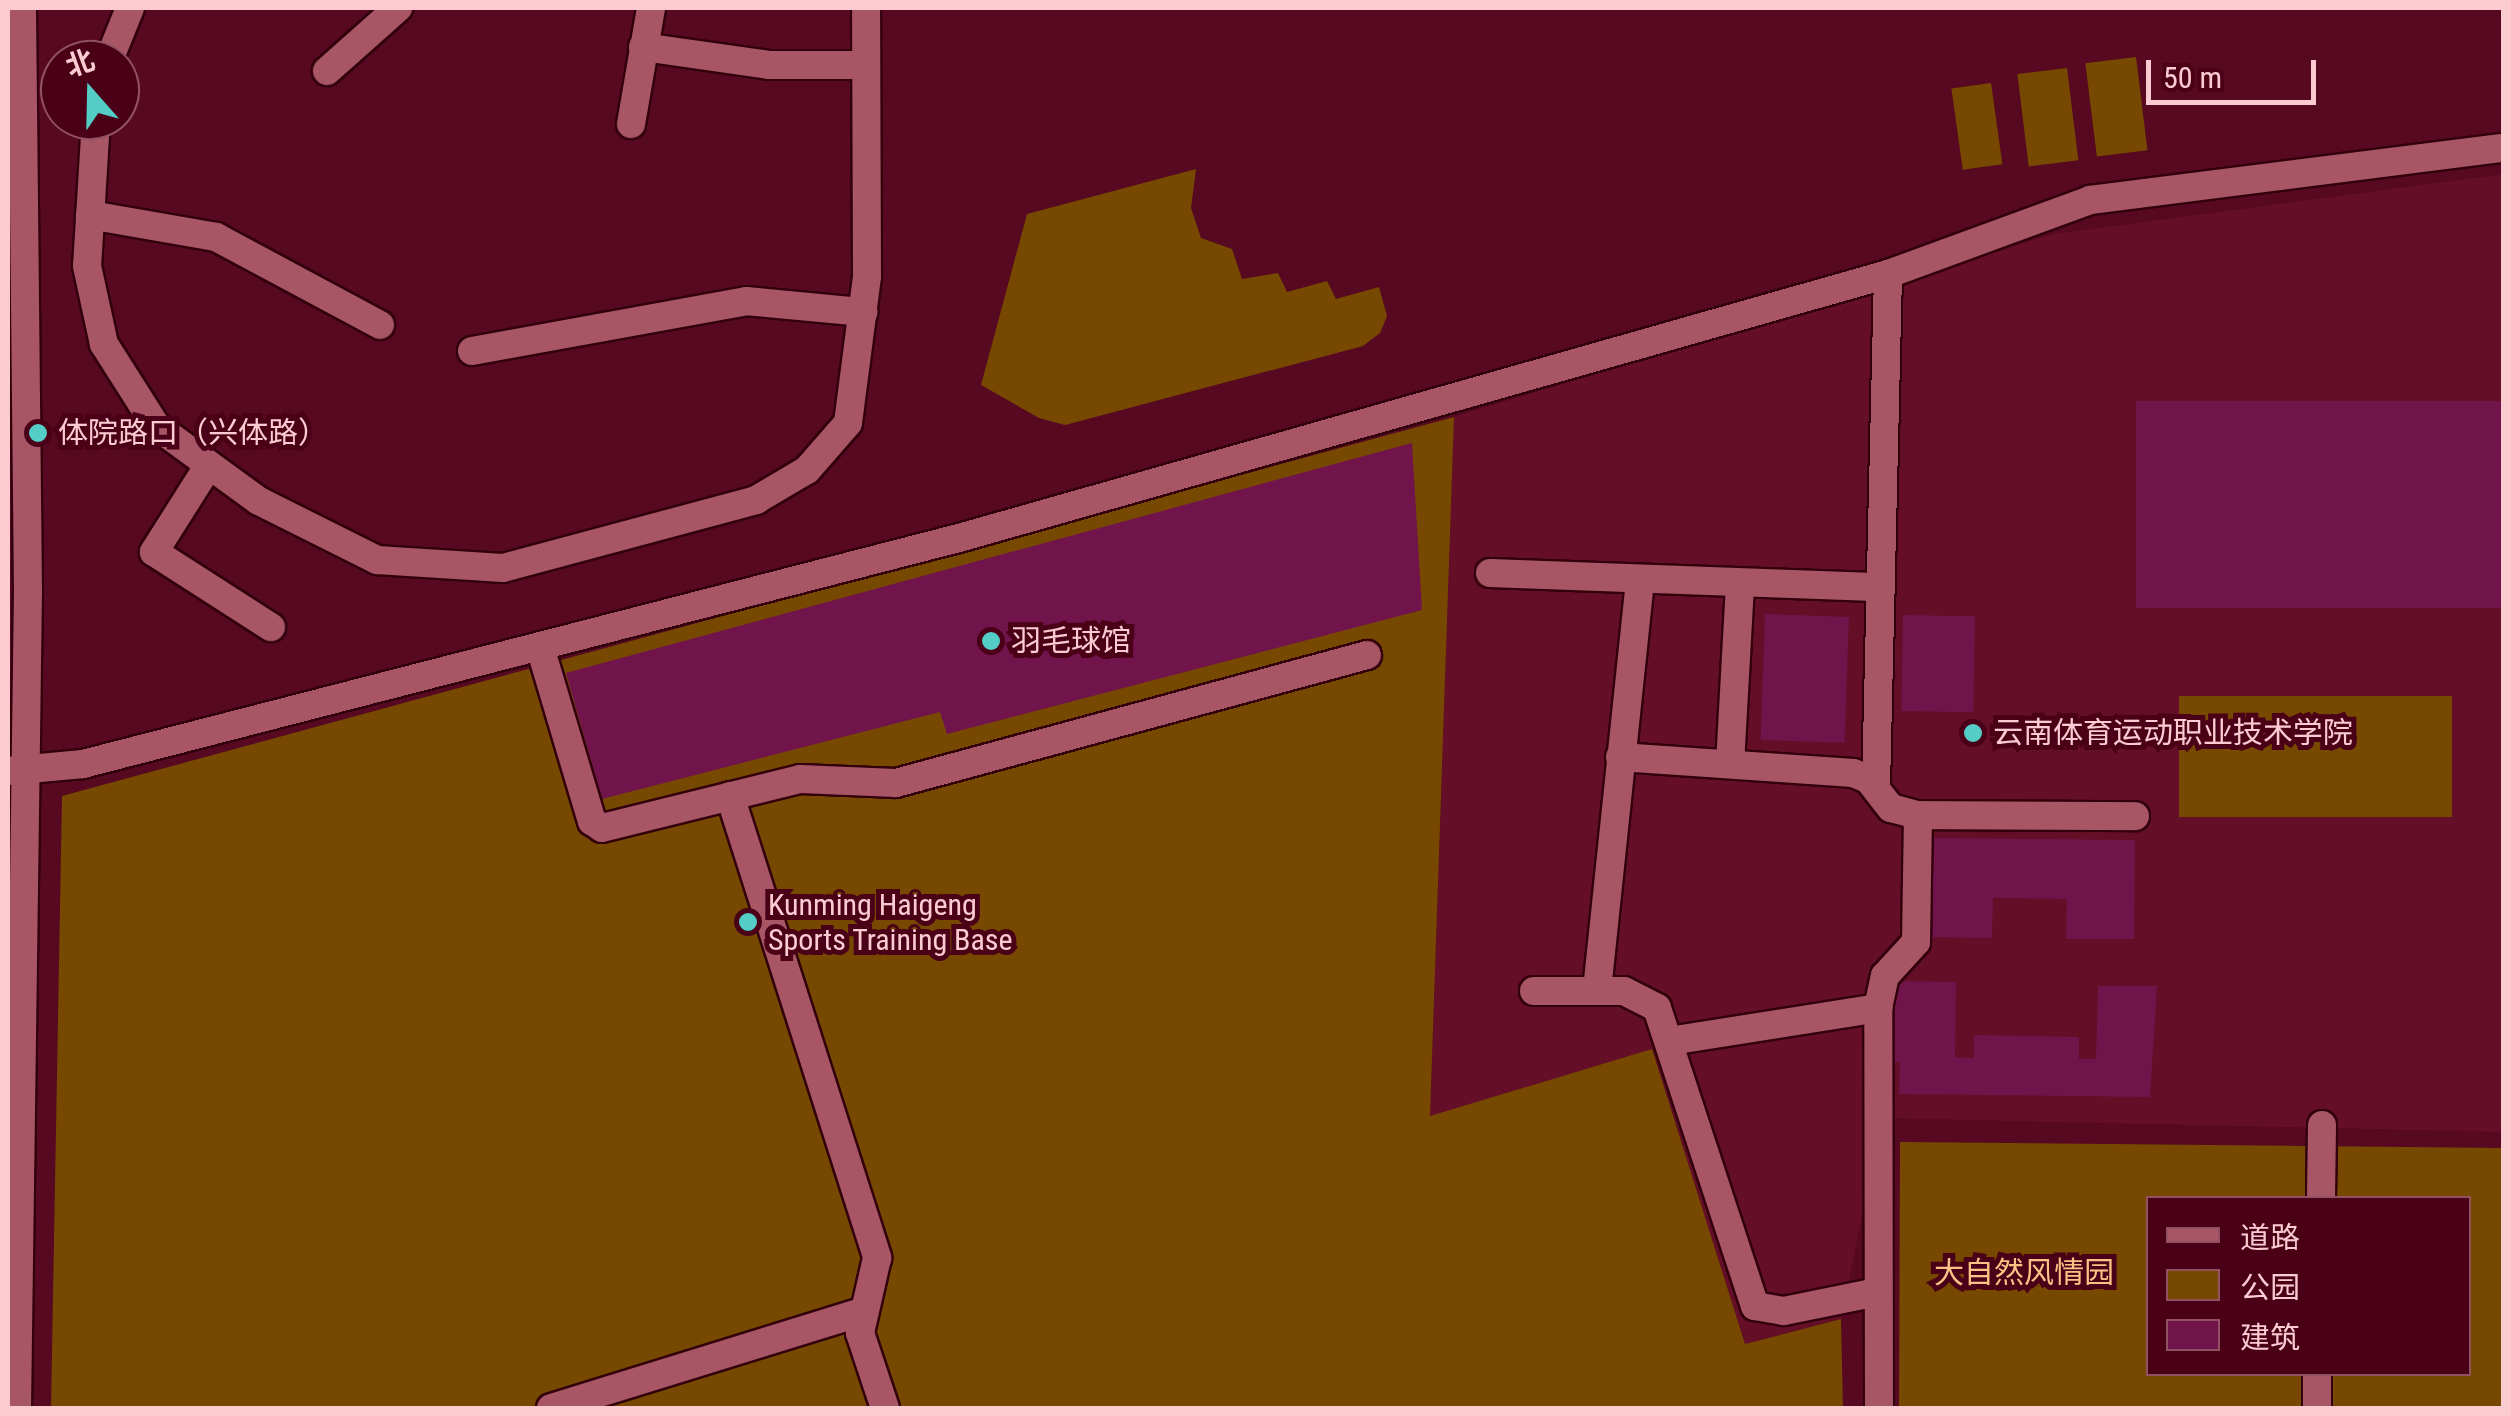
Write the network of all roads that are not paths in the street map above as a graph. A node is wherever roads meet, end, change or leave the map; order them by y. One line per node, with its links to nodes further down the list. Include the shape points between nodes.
1 (22, 8): 28 (street)
2 (130, 8): 6 (street)
3 (651, 8): 7 (street)
4 (866, 8): 8 (street)
5 (387, 11): 9 (street)
6 (117, 40)
7 (644, 47): 8 (street, via 718,61); 10 (street)
8 (863, 65): 15 (street)
9 (327, 71)
10 (631, 124)
11 (95, 140): 13 (street)
12 (2504, 148): 14 (street, via 2090,200)
13 (90, 215): 16 (street, via 216,237); 18 (street, via 87,266 104,344 156,426)
14 (1888, 274): 22 (street); 24 (street, via 978,533)
15 (863, 312): 17 (street, via 746,301); 18 (street, via 848,423 807,470 756,500 502,568 377,560 259,501)
16 (380, 325)
17 (472, 351)
18 (209, 464): 23 (street, via 154,552)
19 (1490, 574): 20 (street)
20 (1640, 580): 21 (street); 26 (street)
21 (1740, 583): 22 (street); 27 (street)
22 (1881, 586): 29 (street)
23 (271, 627)
24 (540, 646): 28 (street, via 83,764); 30 (street, via 582,791 602,828)
25 (1368, 655): 30 (street, via 896,783 800,780)
26 (1620, 757): 27 (street); 33 (street)
27 (1730, 764): 29 (street, via 1853,773)
28 (16, 772): 42 (street)
29 (1876, 787): 31 (street, via 1891,808)
30 (730, 796): 40 (street, via 877,1258)
31 (1918, 815): 32 (street); 35 (street, via 1916,942 1884,976)
32 (2135, 816)
33 (1597, 990): 34 (street); 36 (street, via 1647,998)
34 (1534, 991)
35 (1878, 1008): 36 (street); 39 (street)
36 (1670, 1041): 39 (street, via 1755,1306 1784,1311)
37 (2322, 1124): 38 (street)
38 (2320, 1196)
39 (1877, 1292): 45 (street)
40 (864, 1311): 43 (street); 44 (street, via 860,1332)
41 (2317, 1376): 46 (street)
42 (17, 1408)
43 (552, 1408)
44 (885, 1408)
45 (1879, 1408)
46 (2317, 1408)

